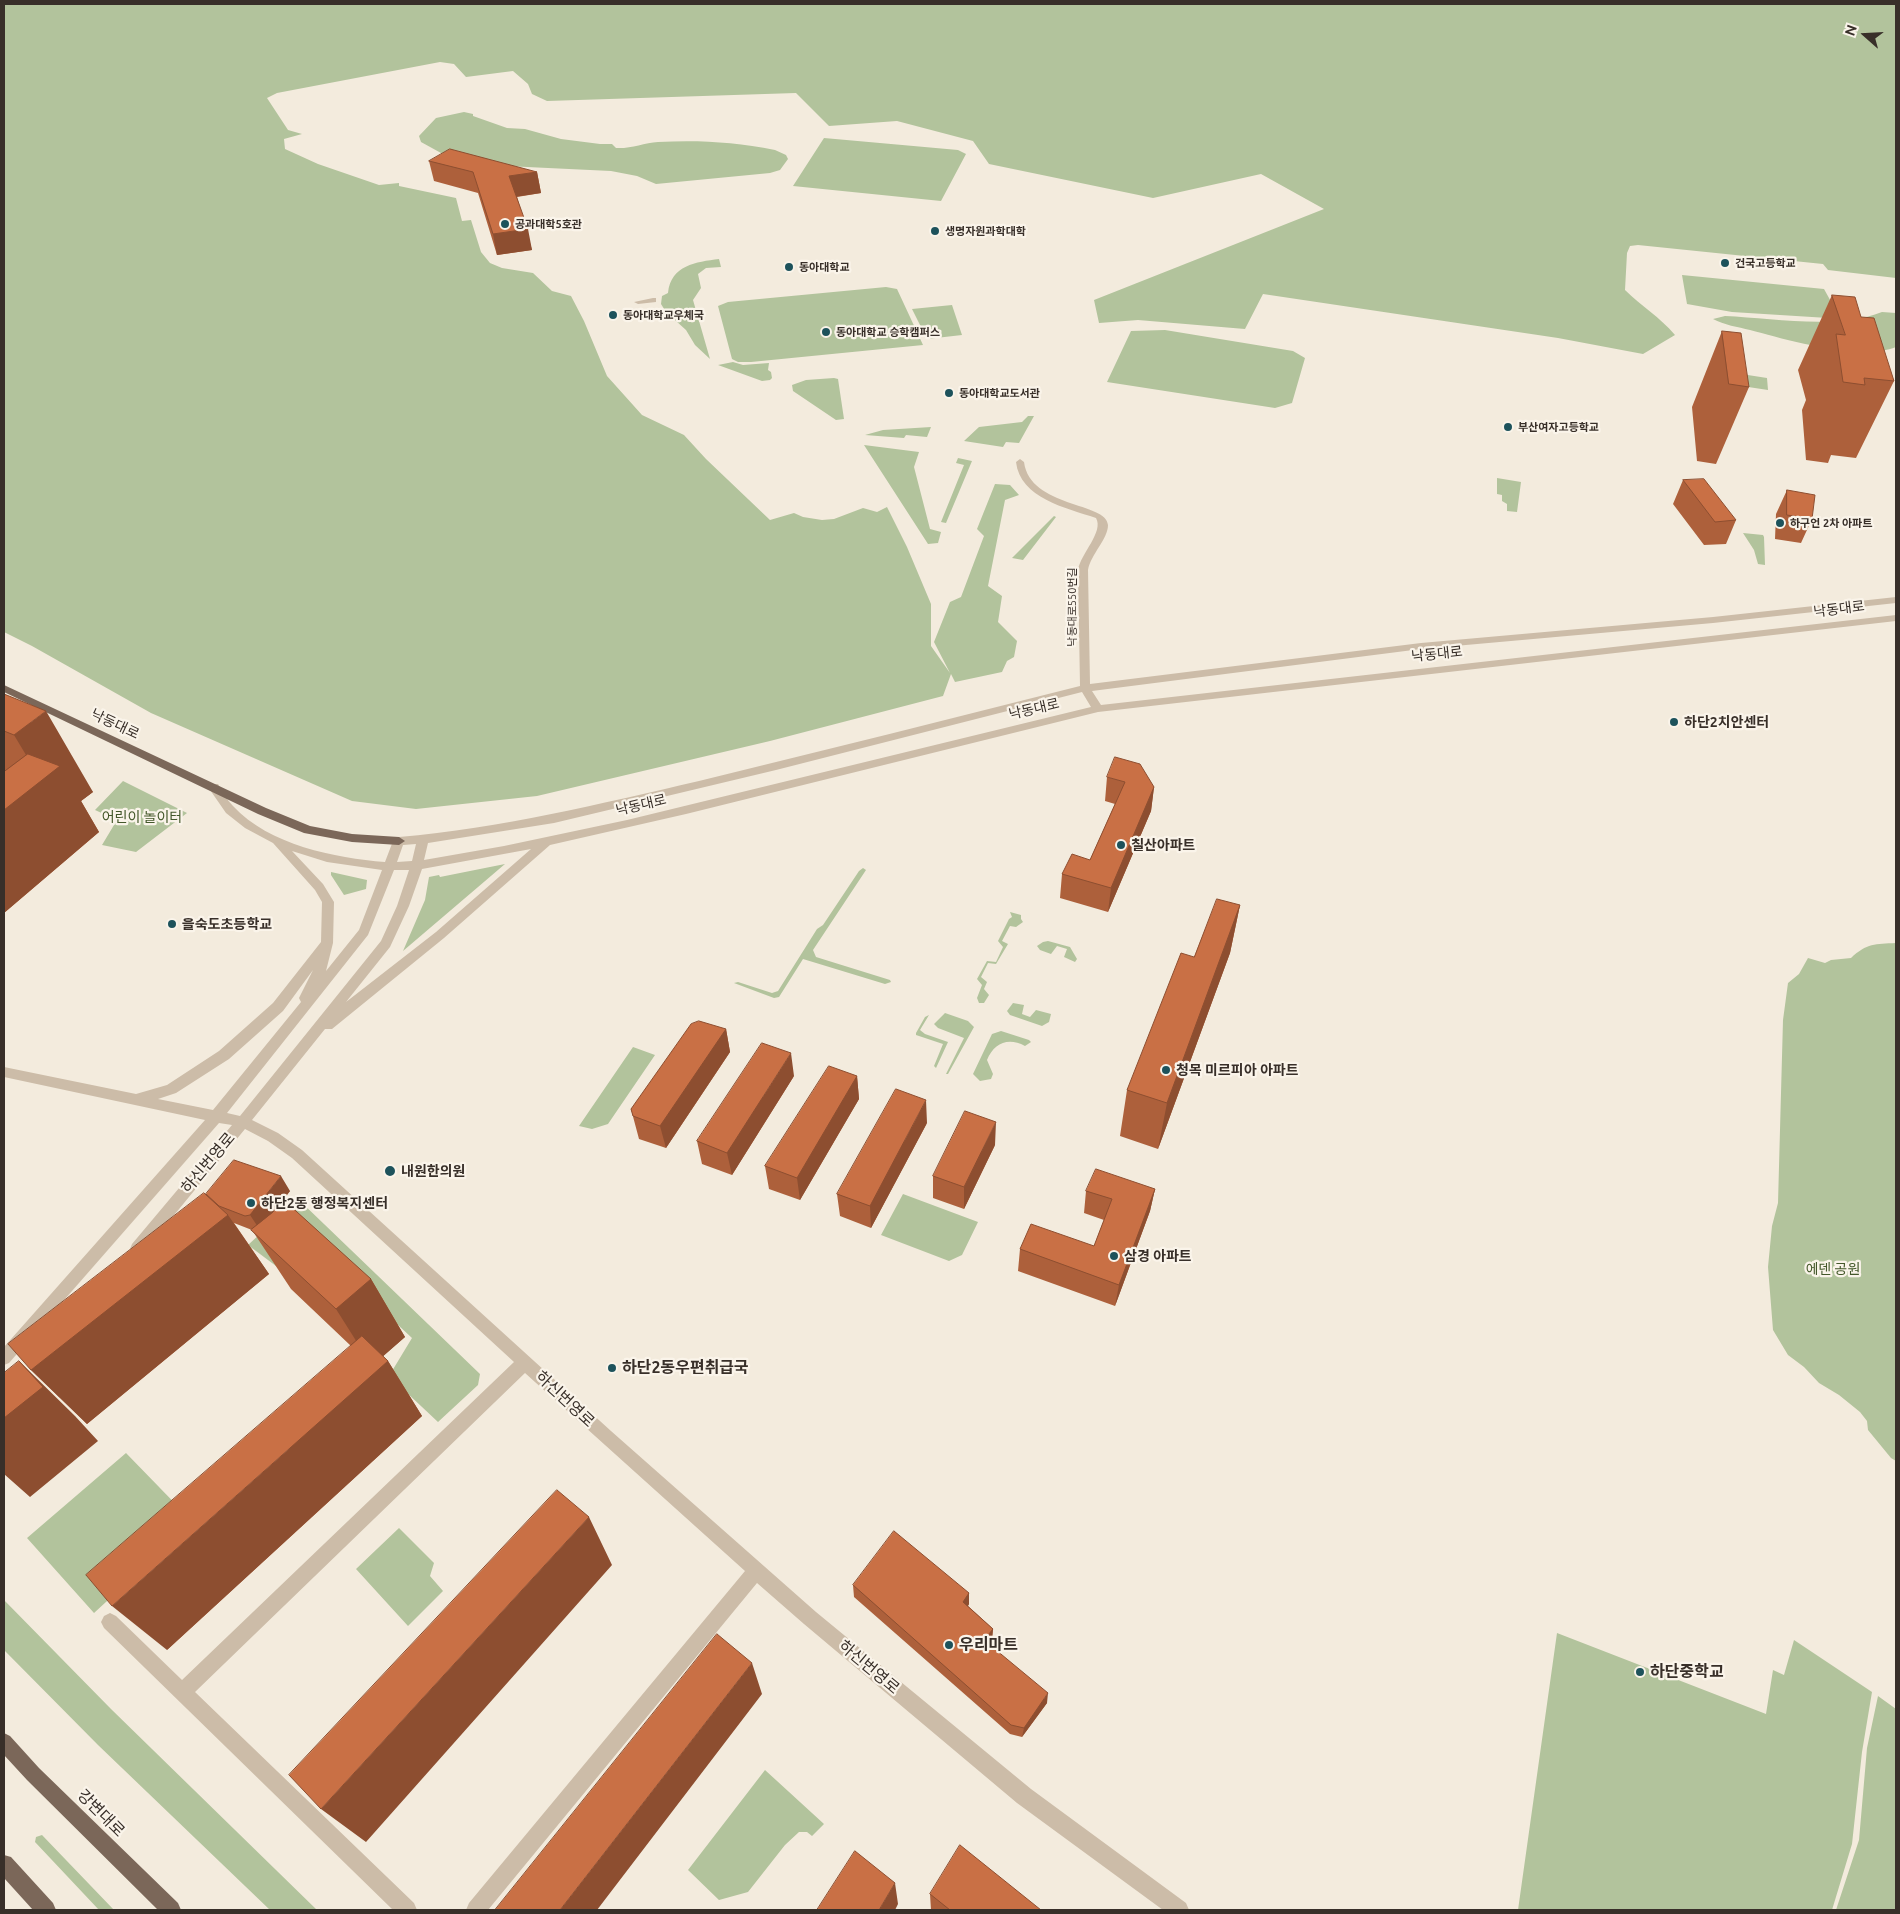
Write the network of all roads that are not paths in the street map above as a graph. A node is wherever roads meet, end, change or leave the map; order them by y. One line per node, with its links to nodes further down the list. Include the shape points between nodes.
1 (653, 300): 2 (street)
2 (638, 302)
3 (1020, 462): 9 (street, 낙동대로550번길, via 1026,478 1038,492 1103,520 1100,536 1082,570)
4 (1896, 600): 5 (street, 낙동대로)
5 (1751, 616): 7 (street); 9 (street, 낙동대로, via 1421,646)
6 (1896, 618): 7 (street, 낙동대로)
7 (1765, 634): 10 (street, 낙동대로)
8 (4, 688): 11 (main road, 낙동대로)
9 (1085, 688): 10 (street); 13 (street, 낙동대로, via 554,819)
10 (1098, 709): 15 (street, 낙동대로)
11 (214, 787): 12 (street, 낙동대로, via 231,812); 14 (main road, 낙동대로, via 308,830 352,838)
12 (272, 837): 17 (street, 낙동대로, via 320,857); 18 (street, via 319,887 328,902)
13 (423, 840): 14 (street, 낙동대로); 16 (street)
14 (399, 841): 17 (street)
15 (547, 842): 16 (street, 낙동대로); 20 (street, via 440,935)
16 (418, 865): 17 (street, 낙동대로); 20 (street, via 402,912 386,944)
17 (390, 866): 19 (street, via 364,932)
18 (327, 943): 19 (street, via 319,972); 22 (street, via 278,1007 224,1055 171,1090)
19 (289, 1027): 23 (street)
20 (308, 1041): 24 (street)
21 (4, 1072): 22 (street, 하신번영로)
22 (136, 1100): 23 (street, 하신번영로)
23 (216, 1117): 24 (street, 하신번영로); 26 (street)
24 (243, 1122): 25 (street, 하신번영로); 27 (street, 하신번영로, via 297,1154)
25 (130, 1258)
26 (4, 1358)
27 (525, 1362): 28 (street, 하신번영로); 30 (street)
28 (756, 1570): 36 (street); 37 (street, 하신번영로, via 1024,1796)
29 (110, 1622): 30 (street)
30 (182, 1692): 35 (street)
31 (4, 1742): 34 (main road, 강변대로)
32 (4, 1864): 33 (main road)
33 (46, 1910)
34 (172, 1910)
35 (406, 1910)
36 (476, 1910)
37 (1179, 1910)

